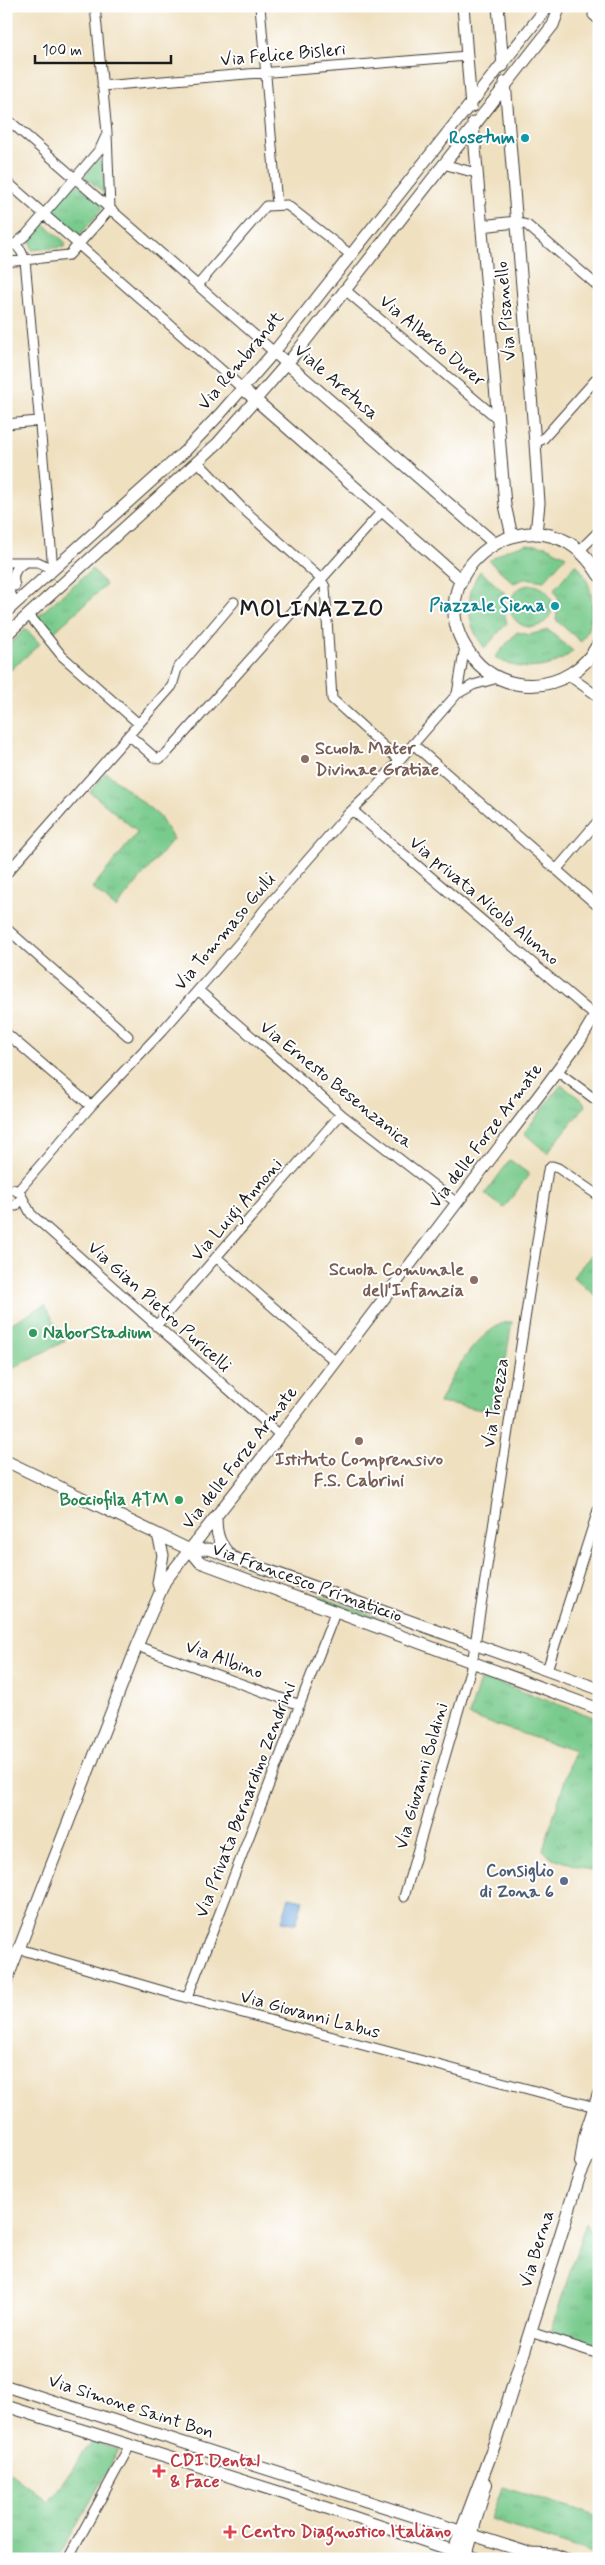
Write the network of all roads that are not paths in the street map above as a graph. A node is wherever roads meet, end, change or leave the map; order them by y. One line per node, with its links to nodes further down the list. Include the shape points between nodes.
1 (95, 6): 13 (street)
2 (260, 6): 11 (street)
3 (463, 6): 9 (street, Via Pisanello)
4 (498, 6): 10 (street, Via Pisanello)
5 (553, 6): 10 (street, Via Rembrandt, via 544,11)
6 (560, 6): 12 (street, Via Rembrandt, via 552,25)
7 (595, 6): 8 (street, via 593,15)
8 (599, 20)
9 (467, 56): 11 (street, Via Felice Bisleri); 14 (street, Via Pisanello)
10 (503, 63): 12 (street, Via Pisanello); 14 (street, Via Rembrandt)
11 (266, 72): 13 (street, Via Felice Bisleri); 22 (street)
12 (505, 85): 16 (street, Via Rembrandt); 25 (street, Via Pisanello)
13 (102, 86): 17 (street)
14 (471, 103): 16 (street, Via Pisanello); 29 (street, Via Rembrandt)
15 (6, 118): 20 (street, Viale Aretusa)
16 (473, 126): 18 (street, Via Rembrandt); 19 (street, Via Pisanello)
17 (107, 134): 20 (street, via 100,149); 23 (street)
18 (443, 164): 19 (street); 34 (street, Via Rembrandt)
19 (476, 174): 26 (street, Via Pisanello)
20 (74, 178): 23 (street, Viale Aretusa); 24 (street)
21 (6, 181): 24 (street)
22 (276, 205): 29 (street, via 287,205); 32 (street, via 266,206)
23 (110, 209): 28 (street); 32 (street, Viale Aretusa)
24 (44, 213): 27 (street); 28 (street)
25 (516, 222): 26 (street); 33 (street, via 527,225); 43 (street, Via Pisanello)
26 (482, 226): 40 (street, Via Pisanello)
27 (11, 245): 30 (street, via 21,250)
28 (80, 245): 30 (street, via 66,256); 38 (street)
29 (351, 255): 35 (street, Via Rembrandt)
30 (25, 260): 31 (street); 41 (street)
31 (6, 262)
32 (198, 285): 35 (street, Viale Aretusa)
33 (599, 287)
34 (344, 288): 36 (street, Via Rembrandt); 40 (street, Via Alberto Durer)
35 (274, 352): 36 (street, Viale Aretusa); 38 (street, Via Rembrandt)
36 (287, 363): 39 (street, Via Rembrandt); 49 (street, Viale Aretusa)
37 (599, 376): 43 (street, via 543,439)
38 (242, 388): 39 (street); 53 (street, Via Rembrandt, via 185,451)
39 (255, 400): 44 (street, Via Rembrandt, via 218,443); 45 (street)
40 (498, 419): 48 (street, Via Pisanello, via 505,505)
41 (38, 421): 42 (street); 53 (street)
42 (6, 424)
43 (535, 443): 47 (street, Via Pisanello, via 539,502)
44 (197, 461): 55 (street, via 241,507); 63 (street, Via Rembrandt)
45 (383, 510): 55 (street); 56 (street)
46 (599, 531): 50 (street)
47 (536, 534): 48 (main road); 50 (main road, via 562,540)
48 (512, 536): 49 (main road)
49 (494, 543): 56 (main road, via 476,558)
50 (579, 551): 54 (main road)
51 (28, 561): 52 (street); 53 (street); 58 (street, via 16,569)
52 (6, 562)
53 (53, 569): 59 (street, Via Rembrandt)
54 (599, 575)
55 (320, 579): 73 (street, via 163,758 154,756); 75 (street, via 324,587 333,702)
56 (462, 581): 66 (main road, via 456,610)
57 (6, 582): 58 (street)
58 (11, 586): 59 (street); 61 (street)
59 (25, 594): 61 (street, Via Rembrandt)
60 (234, 602): 72 (street, via 180,665 172,686)
61 (16, 603): 62 (street, Via Rembrandt)
62 (6, 612)
63 (28, 615): 64 (street, Via Rembrandt); 72 (street, via 62,656)
64 (6, 635)
65 (599, 643): 67 (main road)
66 (465, 646): 69 (main road, via 483,668); 70 (street)
67 (594, 662): 68 (main road)
68 (568, 675): 69 (main road, via 554,682 535,685 516,684); 71 (street)
69 (498, 678): 70 (street, Via Tommaso Gulli)
70 (457, 694): 74 (street, Via Tommaso Gulli)
71 (599, 697)
72 (139, 724): 73 (street)
73 (129, 735): 79 (street)
74 (414, 744): 75 (street, Via Tommaso Gulli); 78 (street)
75 (399, 760): 76 (street, Via Tommaso Gulli)
76 (352, 810): 82 (street, Via Tommaso Gulli); 83 (street, Via privata Nicolò Alunno)
77 (599, 820): 78 (street)
78 (557, 869): 80 (street)
79 (6, 874)
80 (599, 907)
81 (6, 928): 85 (street)
82 (198, 990): 88 (street, Via Tommaso Gulli); 89 (street, Via Ernesto Besenzanica)
83 (597, 1013): 86 (street, Via delle Forze Armate)
84 (6, 1033): 88 (street)
85 (128, 1036)
86 (557, 1071): 87 (street); 93 (street, Via delle Forze Armate)
87 (598, 1099)
88 (91, 1106): 91 (street, Via Tommaso Gulli)
89 (341, 1114): 93 (street, Via Ernesto Besenzanica); 95 (street, Via Luigi Annoni)
90 (6, 1191): 91 (street, via 13,1189)
91 (20, 1195): 94 (street, Via Tommaso Gulli, via 16,1206); 96 (street, Via Gian Pietro Puricelli, via 31,1214)
92 (599, 1196): 114 (street, Via Tonezza, via 558,1168 552,1166 546,1174)
93 (457, 1203): 97 (street, Via delle Forze Armate)
94 (6, 1206)
95 (216, 1257): 96 (street, Via Luigi Annoni); 97 (street)
96 (156, 1326): 98 (street, Via Gian Pietro Puricelli)
97 (336, 1362): 98 (street, Via delle Forze Armate)
98 (280, 1435): 101 (street, Via delle Forze Armate)
99 (6, 1461): 102 (street)
100 (599, 1507): 117 (street)
101 (216, 1518): 103 (street, Via delle Forze Armate); 104 (street, via 216,1533 222,1547)
102 (158, 1535): 103 (street); 106 (street, via 163,1554)
103 (190, 1550): 104 (street, Via Francesco Primaticcio, via 209,1549); 106 (street, Via delle Forze Armate); 107 (street, Via Francesco Primaticcio, via 200,1562)
104 (233, 1557): 105 (street, Via Francesco Primaticcio)
105 (298, 1582): 107 (street, via 291,1588); 109 (street, Via Francesco Primaticcio)
106 (160, 1590): 113 (street, Via delle Forze Armate)
107 (291, 1597): 108 (street, Via Francesco Primaticcio)
108 (335, 1613): 111 (street, Via Francesco Primaticcio); 120 (street, Via Privata Bernardino Zendrini)
109 (396, 1617): 110 (street, Via Francesco Primaticcio); 111 (street, via 398,1625)
110 (413, 1623): 112 (street, via 404,1628); 114 (street, Via Francesco Primaticcio)
111 (390, 1632): 112 (street, Via Francesco Primaticcio)
112 (405, 1638): 116 (street, Via Francesco Primaticcio)
113 (137, 1646): 120 (street, Via Albino); 123 (street, Via delle Forze Armate)
114 (475, 1646): 115 (street, Via Francesco Primaticcio); 116 (street, Via Tonezza)
115 (506, 1657): 117 (street, Via Francesco Primaticcio); 118 (street, via 499,1663)
116 (472, 1664): 118 (street, Via Francesco Primaticcio); 122 (street, Via Giovanni Boldini)
117 (546, 1670): 119 (street, Via Francesco Primaticcio)
118 (501, 1674): 121 (street, Via Francesco Primaticcio)
119 (599, 1689)
120 (300, 1705): 125 (street, Via Privata Bernardino Zendrini)
121 (599, 1709)
122 (404, 1897)
123 (19, 1949): 124 (street, Via delle Forze Armate); 125 (street, Via Giovanni Labus)
124 (6, 1982)
125 (187, 1998): 127 (street, Via Giovanni Labus)
126 (599, 2094): 127 (main road, Via Berna)
127 (596, 2108): 129 (main road, Via Berna, via 585,2136)
128 (599, 2132): 129 (main road, Via Berna)
129 (579, 2177): 130 (main road, Via Berna)
130 (530, 2332): 131 (street); 137 (main road, Via Berna)
131 (599, 2354)
132 (6, 2386): 135 (street, Via Simone Saint Bon)
133 (6, 2406): 134 (street, Via Simone Saint Bon)
134 (130, 2447): 136 (street, Via Simone Saint Bon); 141 (street)
135 (291, 2477): 136 (street); 137 (street, Via Simone Saint Bon)
136 (285, 2494): 138 (street, Via Simone Saint Bon)
137 (468, 2533): 138 (main road, Via Berna); 139 (street, Via Simone Saint Bon); 140 (main road, Via Berna)
138 (452, 2554): 140 (street, Via Simone Saint Bon)
139 (532, 2556): 143 (street, Via Simone Saint Bon, via 556,2555)
140 (465, 2557): 142 (street, Via Simone Saint Bon)
141 (68, 2559)
142 (478, 2559)
143 (566, 2559)

